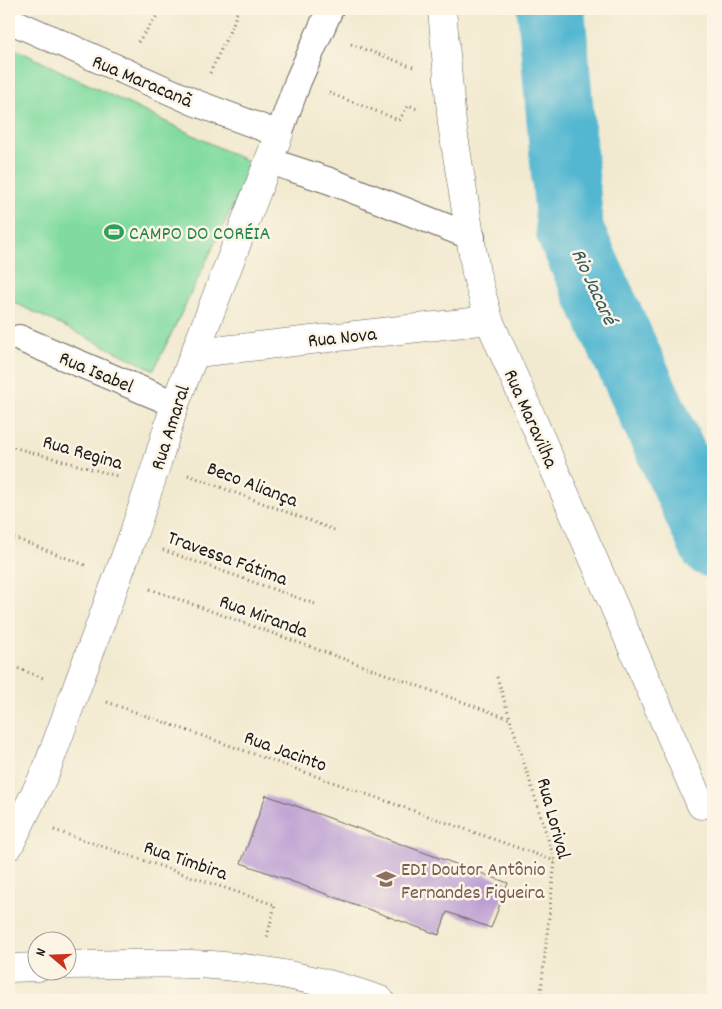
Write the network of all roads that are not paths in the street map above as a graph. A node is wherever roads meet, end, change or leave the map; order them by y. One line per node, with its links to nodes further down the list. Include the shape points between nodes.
1 (330, 9): 4 (street, Rua Amaral, via 298,81)
2 (442, 9): 6 (street, Rua Maravilha, via 452,124)
3 (9, 20): 4 (street, Rua Maracanã, via 196,103)
4 (280, 134): 5 (street, Rua Amaral)
5 (269, 161): 6 (street, via 330,181); 9 (street, Rua Amaral)
6 (472, 237): 7 (street, Rua Maravilha, via 476,273)
7 (489, 320): 9 (street, Rua Nova); 11 (street, Rua Maravilha)
8 (19, 338): 10 (street, Rua Isabel)
9 (196, 353): 10 (street, Rua Amaral)
10 (175, 404): 12 (street, Rua Amaral, via 132,538 77,690 46,771)
11 (700, 805)
12 (9, 846)
13 (78, 966): 16 (street, via 213,965 288,975)
14 (28, 967): 15 (street)
15 (9, 968)
16 (380, 1000)

